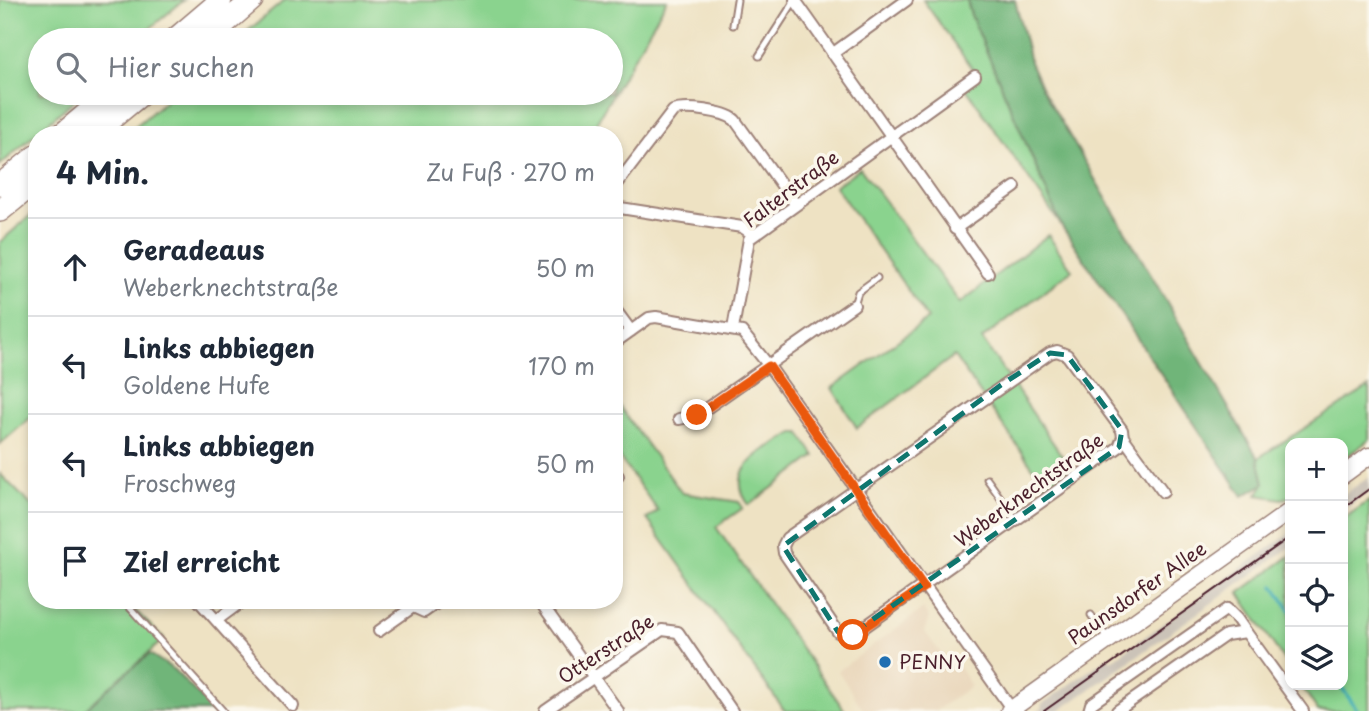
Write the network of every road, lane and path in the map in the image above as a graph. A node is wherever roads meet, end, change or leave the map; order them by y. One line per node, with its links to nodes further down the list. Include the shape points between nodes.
1 (221, 0): 7 (highway)
2 (252, 0): 8 (highway)
3 (737, 0): 6 (lane)
4 (795, 0): 9 (street); 10 (lane)
5 (907, 0): 9 (street)
6 (733, 25)
7 (188, 28)
8 (220, 28)
9 (832, 54): 16 (street)
10 (759, 56)
11 (975, 76): 16 (street, Falterstraße)
12 (97, 105): 14 (highway)
13 (128, 105): 15 (highway)
14 (72, 126)
15 (103, 126)
16 (892, 138): 22 (street, Falterstraße); 25 (street)
17 (28, 163): 19 (highway)
18 (623, 176): 22 (street, via 673,111 684,108 735,120)
19 (0, 186)
20 (1016, 187): 25 (street)
21 (28, 188): 24 (highway)
22 (796, 205): 26 (street, Falterstraße)
23 (623, 208): 26 (street, via 743,227)
24 (0, 211)
25 (956, 229): 27 (street)
26 (754, 235): 31 (street, Falterstraße, via 749,239)
27 (988, 273)
28 (877, 278): 29 (lane, via 858,292)
29 (854, 304): 34 (street)
30 (623, 320): 32 (street)
31 (733, 329): 32 (street, via 656,317); 34 (street, via 742,332)
32 (631, 331): 33 (street)
33 (623, 337)
34 (769, 366): 35 (street, via 697,415); 40 (street)
35 (679, 419)
36 (1123, 437): 40 (street, Weberknechtstraße, via 1067,355 1057,351); 41 (street); 43 (street, Weberknechtstraße, via 1119,447)
37 (1369, 456): 38 (main road)
38 (1348, 471)
39 (987, 479): 43 (lane)
40 (855, 490): 44 (street); 44 (street, Weberknechtstraße, via 787,538 783,546 838,632 853,635)
41 (1163, 492)
42 (1285, 515): 54 (main road, Paunsdorfer Allee)
43 (1017, 521): 44 (street, Weberknechtstraße)
44 (924, 587): 58 (street)
45 (131, 609): 59 (lane)
46 (207, 609): 51 (street)
47 (232, 609): 51 (street)
48 (411, 609): 52 (street)
49 (545, 609): 55 (street)
50 (1091, 615): 54 (lane)
51 (217, 620): 56 (street)
52 (379, 631)
53 (1246, 632): 57 (street, via 1227,609); 63 (street, via 1226,635); 64 (street)
54 (1108, 639): 58 (main road, Paunsdorfer Allee)
55 (594, 677): 60 (street, Otterstraße); 61 (street); 62 (street, Otterstraße, via 662,630 674,630)
56 (293, 706)
57 (1090, 708)
58 (1011, 710)
59 (223, 711)
60 (545, 711)
61 (618, 711)
62 (732, 711)
63 (1117, 711)
64 (1303, 711)

